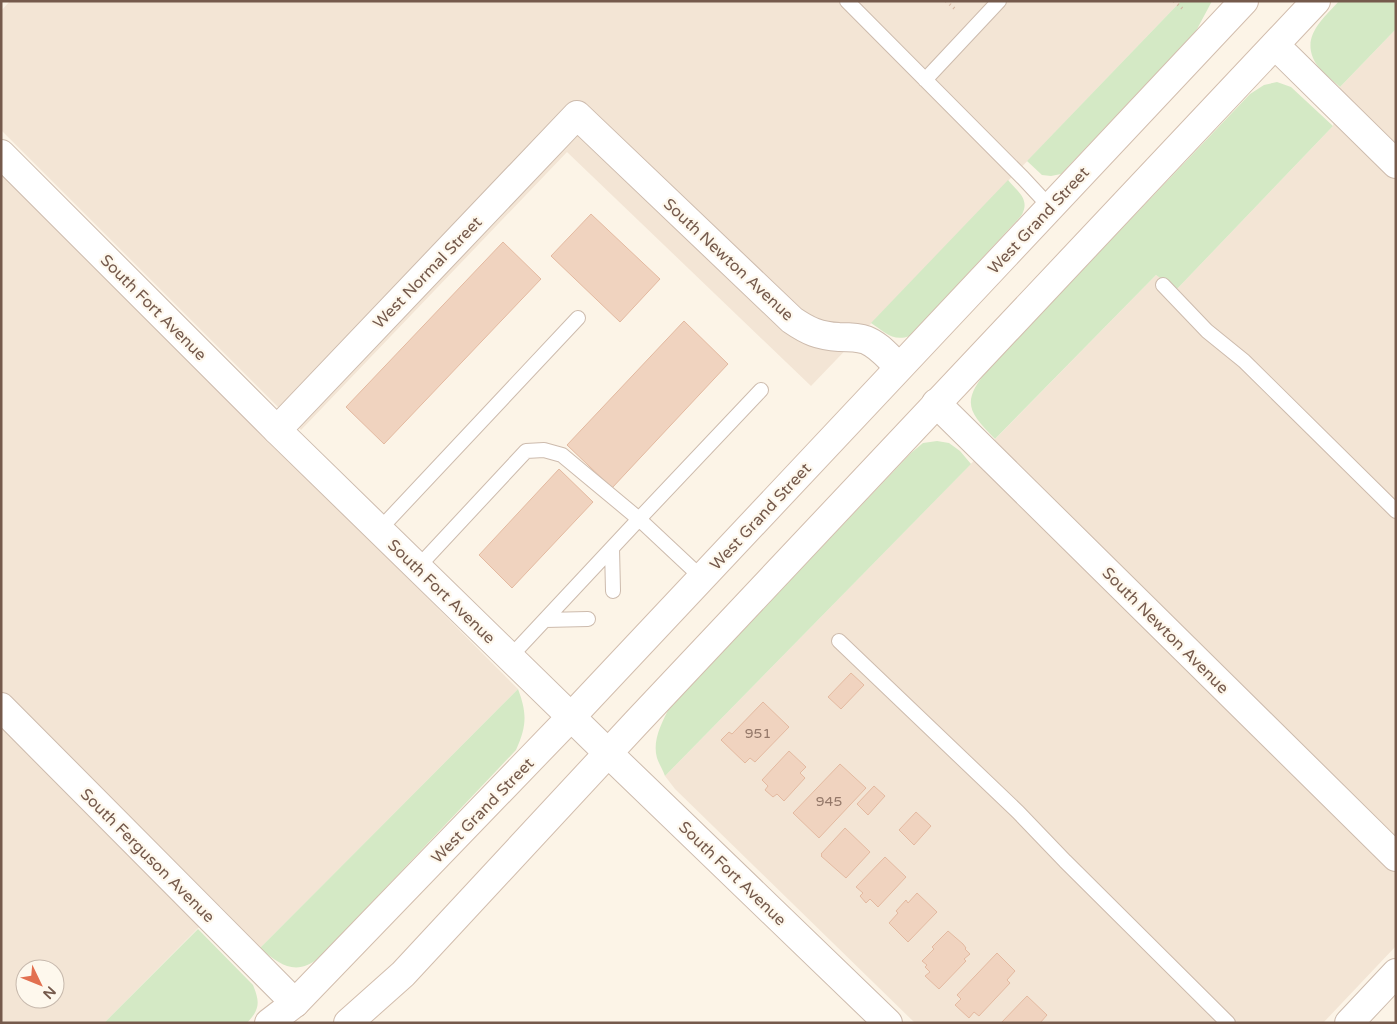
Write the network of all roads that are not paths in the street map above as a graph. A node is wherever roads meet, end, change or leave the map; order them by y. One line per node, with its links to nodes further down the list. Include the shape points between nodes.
1 (847, 1): 6 (lane)
2 (999, 1): 6 (lane)
3 (1244, 1): 10 (street, West Grand Street)
4 (1316, 1): 5 (street)
5 (1275, 45): 9 (street); 15 (street)
6 (926, 80): 10 (lane)
7 (577, 115): 13 (street, South Newton Avenue, via 792,320 817,334 868,340); 16 (street, West Normal Street)
8 (1, 154): 16 (street, South Fort Avenue)
9 (1396, 164)
10 (1050, 207): 13 (street, West Grand Street)
11 (1163, 285): 17 (lane)
12 (578, 318): 19 (lane)
13 (899, 367): 22 (street, West Grand Street)
14 (761, 390): 18 (lane)
15 (936, 404): 30 (street); 31 (street, South Newton Avenue)
16 (277, 430): 19 (street, South Fort Avenue)
17 (1396, 511)
18 (639, 519): 20 (lane); 21 (lane, via 562,456 544,450 526,451); 22 (lane)
19 (379, 530): 21 (street, South Fort Avenue)
20 (612, 548): 23 (lane); 25 (lane)
21 (418, 567): 27 (street, South Fort Avenue)
22 (702, 578): 29 (street, West Grand Street)
23 (613, 591)
24 (588, 619): 25 (lane)
25 (545, 620): 27 (lane)
26 (839, 641): 37 (lane, via 1018,812)
27 (510, 657): 29 (street, South Fort Avenue)
28 (1, 707): 33 (street, South Ferguson Avenue)
29 (571, 717): 30 (street, South Fort Avenue); 33 (street, West Grand Street)
30 (608, 753): 35 (street, via 404,974); 36 (street, South Fort Avenue)
31 (1396, 857)
32 (1396, 973): 38 (street)
33 (295, 1003): 34 (street, West Grand Street)
34 (269, 1023)
35 (348, 1023)
36 (888, 1023)
37 (1228, 1023)
38 (1349, 1023)

